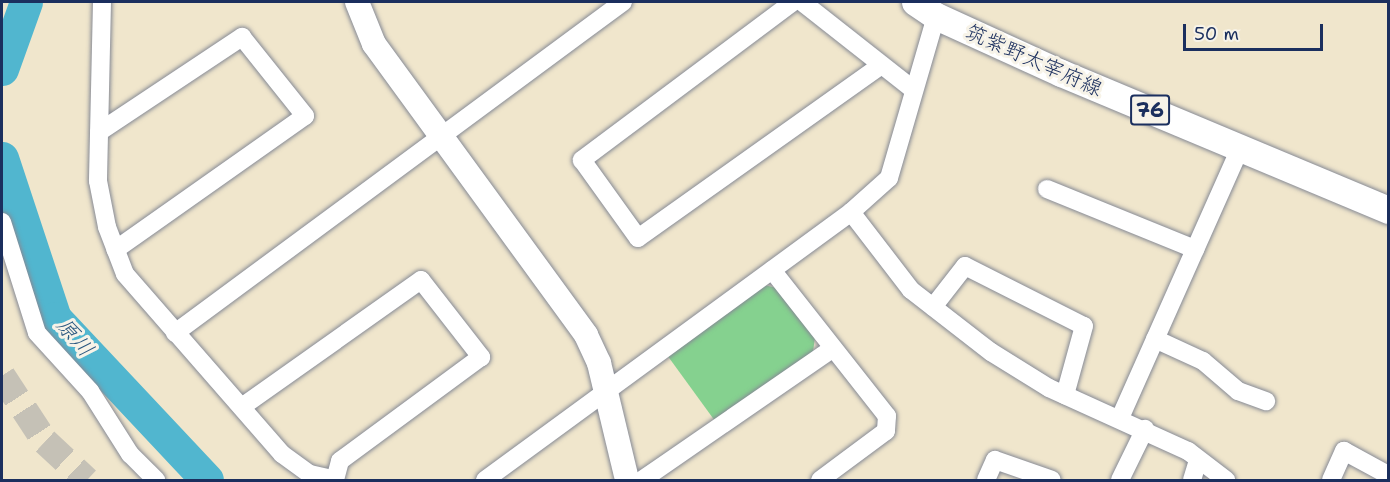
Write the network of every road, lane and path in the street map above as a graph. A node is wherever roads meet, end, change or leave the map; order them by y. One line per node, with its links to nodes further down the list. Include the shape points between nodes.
1 (119, 2): 6 (street)
2 (357, 2): 11 (street, via 374,44)
3 (623, 2): 11 (street)
4 (793, 2): 8 (street, via 582,160 638,238)
5 (802, 2): 8 (street)
6 (102, 8): 10 (street)
7 (925, 9): 9 (street); 12 (main road, 筑紫野太宰府線 / 76)
8 (881, 64): 9 (street)
9 (914, 90): 15 (street, via 889,178)
10 (99, 132): 18 (street, via 98,181); 18 (street, via 242,38 305,116)
11 (441, 138): 21 (street); 24 (street, via 586,335)
12 (1240, 148): 14 (main road, 筑紫野太宰府線 / 76); 17 (street)
13 (1047, 189): 17 (street)
14 (1389, 210)
15 (851, 212): 19 (street); 20 (street, via 910,290)
16 (2, 222): 33 (street, via 37,333 90,391 130,454)
17 (1195, 249): 22 (street)
18 (115, 250): 21 (street, via 125,274)
19 (772, 270): 23 (street); 24 (street)
20 (933, 307): 25 (street, via 991,352); 25 (street, via 965,266 1084,326)
21 (175, 333): 27 (street)
22 (1155, 339): 26 (street, via 1203,361 1238,391); 28 (street)
23 (833, 348): 32 (street, via 887,416 886,431); 37 (street)
24 (607, 392): 35 (street); 36 (street)
25 (1065, 394): 28 (street)
26 (1266, 401)
27 (243, 406): 34 (street, via 282,454 310,474); 34 (street, via 421,280 481,357 340,460)
28 (1120, 418): 29 (street)
29 (1145, 429): 30 (street); 40 (street)
30 (1198, 460): 41 (street); 42 (street)
31 (1389, 475): 43 (street, via 1344,451)
32 (828, 478)
33 (156, 480)
34 (335, 480)
35 (485, 480)
36 (627, 480)
37 (642, 480)
38 (986, 480): 39 (street, via 995,460)
39 (1052, 480)
40 (1120, 480)
41 (1192, 480)
42 (1226, 480)
43 (1331, 480)

